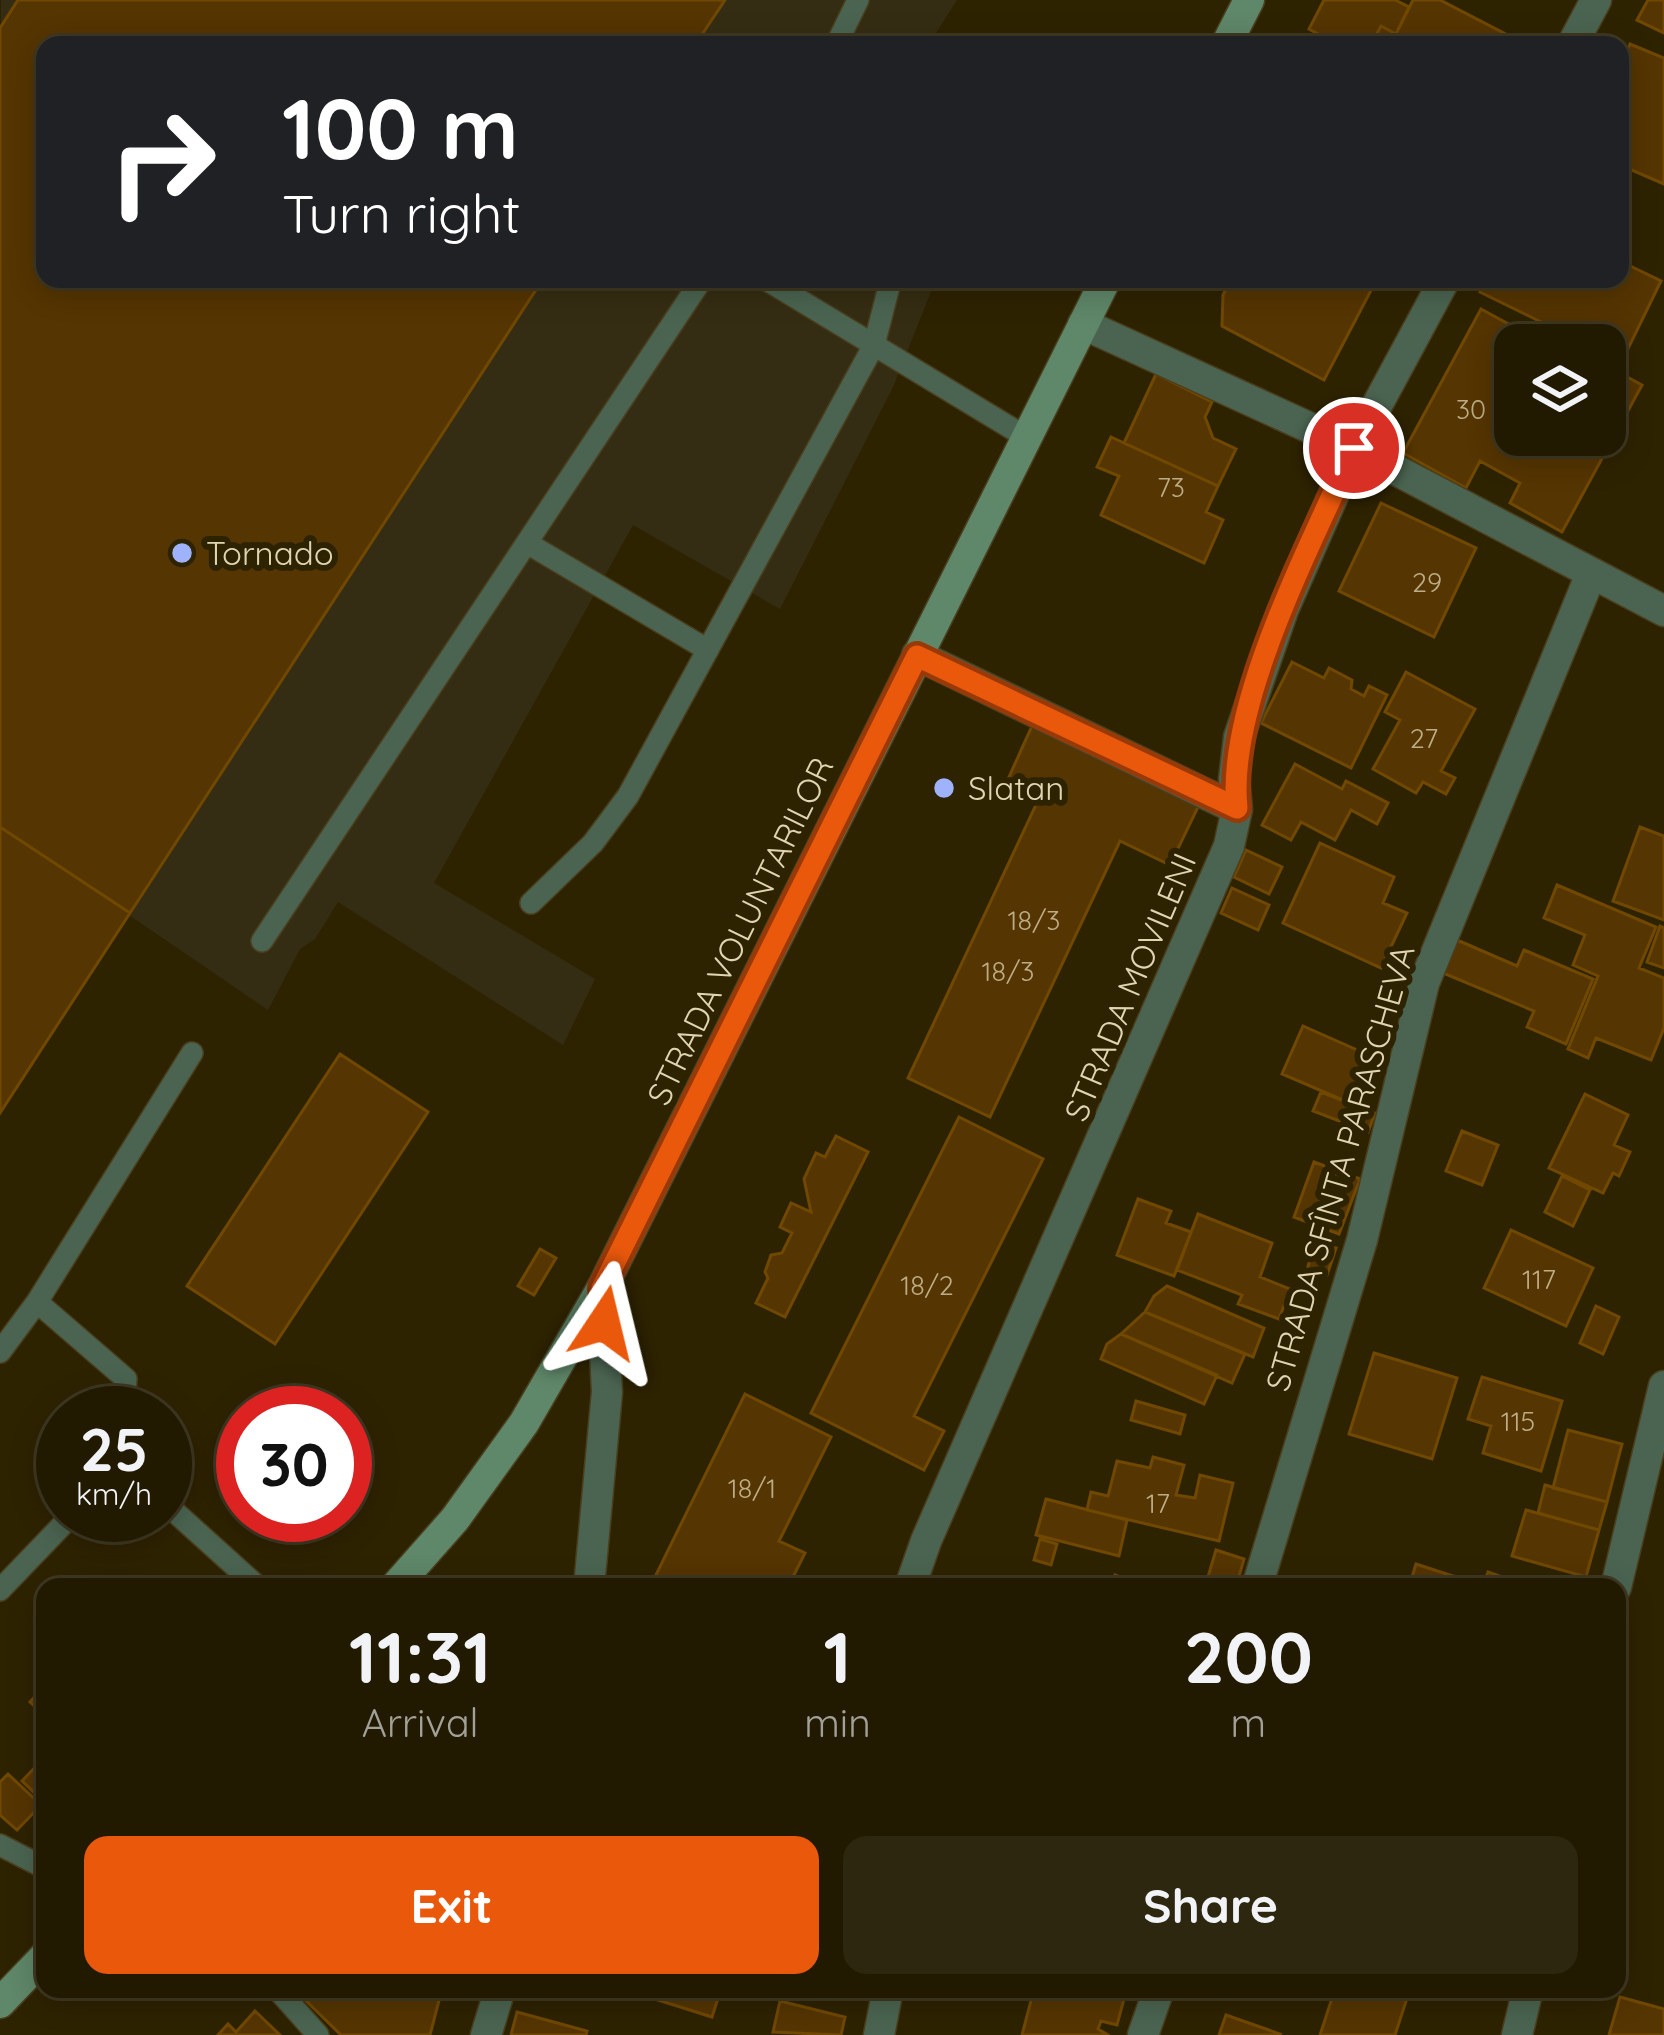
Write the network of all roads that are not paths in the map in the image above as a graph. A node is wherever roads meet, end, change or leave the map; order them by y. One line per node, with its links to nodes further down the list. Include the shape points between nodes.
1 (858, 0): 4 (lane)
2 (1249, 0): 5 (main road)
3 (1596, 0): 6 (street)
4 (840, 36)
5 (1231, 36)
6 (1577, 36)
7 (696, 288): 16 (lane)
8 (779, 288): 13 (lane)
9 (889, 288): 13 (lane)
10 (1102, 288): 12 (main road, STRADA VOLUNTARILOR)
11 (1440, 288): 15 (street, STRADA MOVILENI)
12 (1083, 325): 14 (main road, STRADA VOLUNTARILOR); 15 (street)
13 (874, 345): 14 (lane); 19 (lane)
14 (1029, 439): 20 (main road, STRADA VOLUNTARILOR)
15 (1354, 448): 17 (street); 21 (street, STRADA MOVILENI, via 1283,610 1239,737)
16 (527, 543): 19 (lane); 23 (lane)
17 (1591, 574): 18 (street); 36 (street, STRADA SFÎNTA PARASCHEVA, via 1424,983 1362,1240)
18 (1664, 611)
19 (708, 650): 22 (lane, via 628,796 593,844)
20 (917, 656): 21 (street); 25 (main road, STRADA VOLUNTARILOR)
21 (1237, 808): 35 (street, STRADA MOVILENI, via 1221,867)
22 (531, 903)
23 (262, 940)
24 (191, 1053): 26 (lane)
25 (602, 1288): 33 (main road, STRADA VOLUNTARILOR, via 524,1423); 34 (street, via 607,1392)
26 (37, 1302): 27 (lane); 28 (lane)
27 (0, 1352)
28 (126, 1386)
29 (1664, 1386): 37 (street)
30 (192, 1527): 32 (lane)
31 (46, 1542): 38 (lane)
32 (248, 1578)
33 (403, 1578)
34 (590, 1578)
35 (913, 1578)
36 (1260, 1578)
37 (1618, 1578)
38 (0, 1590)
39 (1, 1847): 40 (lane)
40 (36, 1864)
41 (36, 1965): 47 (main road)
42 (285, 1998): 48 (lane)
43 (497, 1998): 49 (street)
44 (886, 1998): 50 (street)
45 (1156, 1998): 51 (street)
46 (1526, 1998): 52 (street)
47 (0, 2003)
48 (318, 2035)
49 (486, 2035)
50 (879, 2035)
51 (1143, 2035)
52 (1517, 2035)

